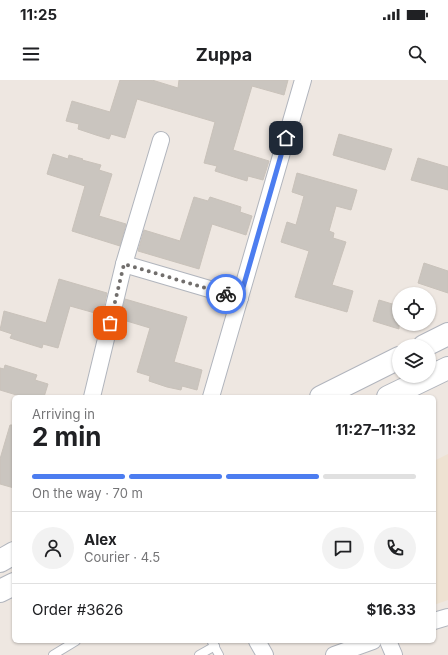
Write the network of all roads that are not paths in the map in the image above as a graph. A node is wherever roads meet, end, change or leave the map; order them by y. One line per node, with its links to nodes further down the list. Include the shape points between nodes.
1 (303, 80): 4 (street)
2 (161, 140): 3 (street)
3 (124, 264): 4 (street); 9 (street)
4 (240, 298): 10 (street)
5 (448, 334): 6 (street)
6 (436, 340)
7 (392, 362): 11 (street)
8 (448, 368): 12 (street)
9 (92, 395)
10 (212, 395)
11 (325, 395)
12 (392, 395)
13 (12, 555): 14 (street)
14 (0, 561)
15 (12, 585): 16 (street)
16 (0, 591)
17 (448, 617): 18 (street)
18 (436, 620)
19 (73, 643): 24 (lane)
20 (213, 643): 25 (lane); 26 (lane)
21 (258, 643): 27 (street)
22 (367, 643): 28 (street)
23 (389, 643): 29 (street)
24 (54, 655)
25 (199, 655)
26 (220, 655)
27 (265, 655)
28 (334, 655)
29 (394, 655)

